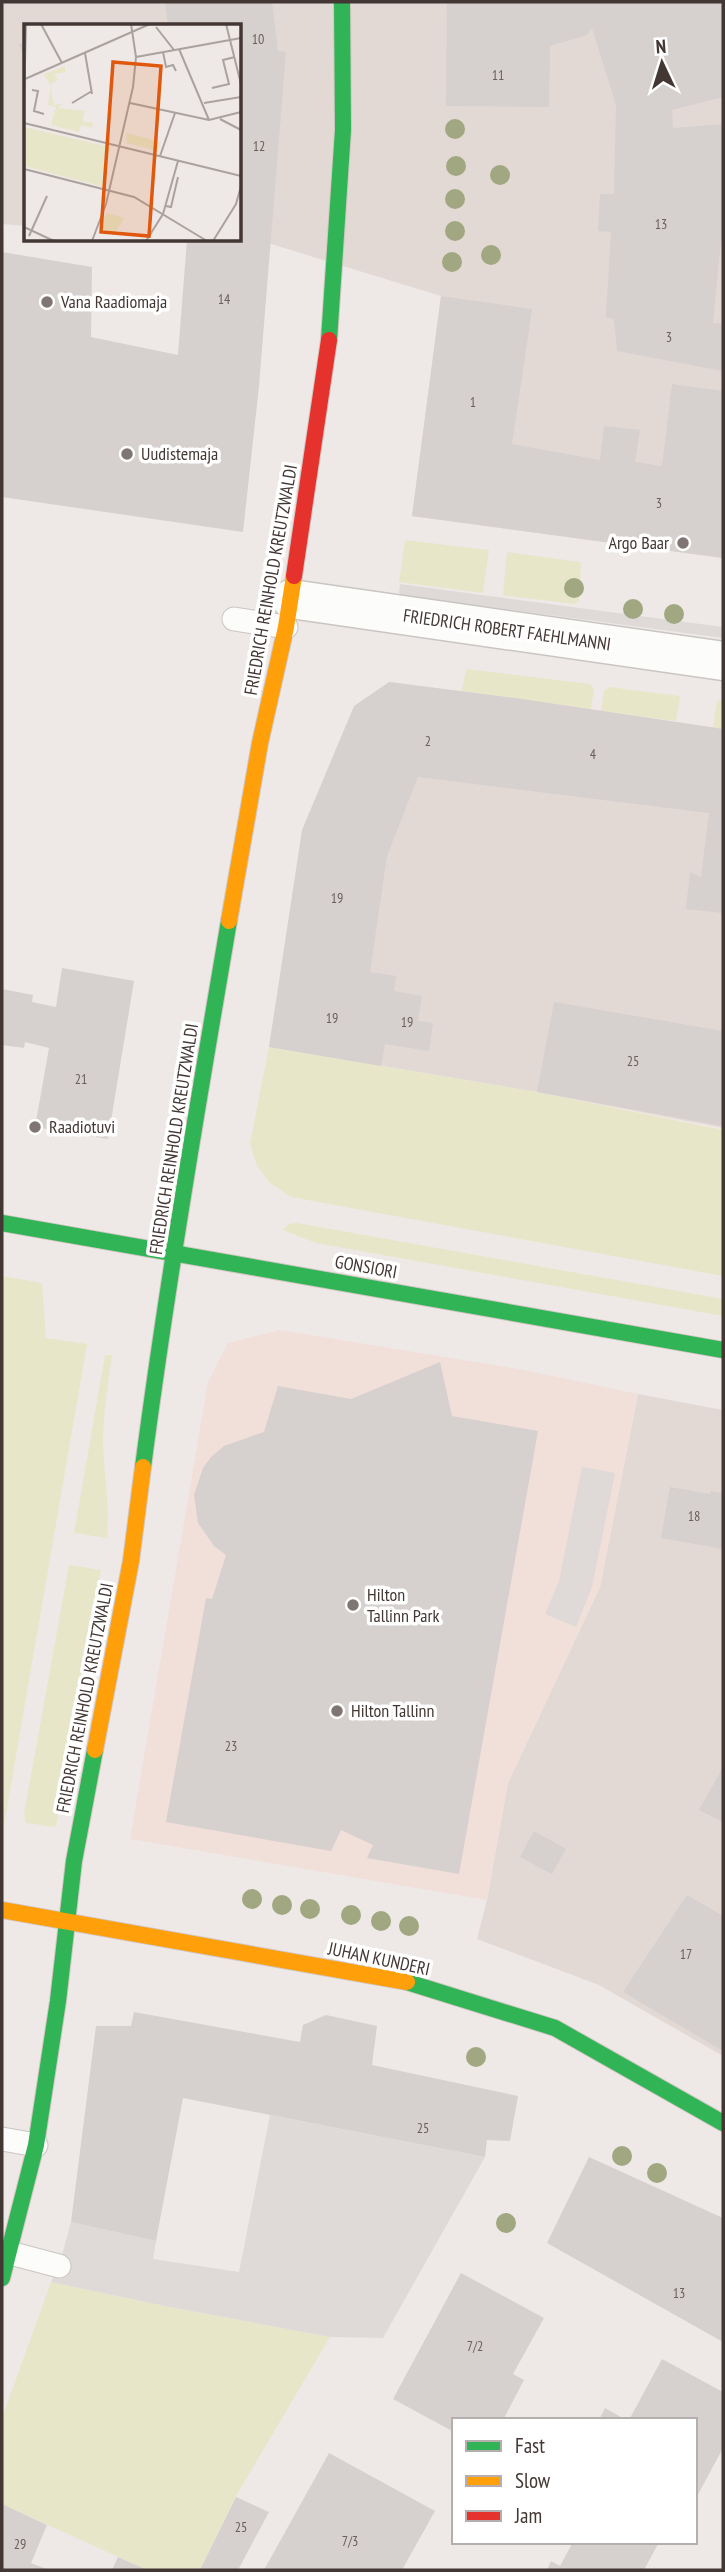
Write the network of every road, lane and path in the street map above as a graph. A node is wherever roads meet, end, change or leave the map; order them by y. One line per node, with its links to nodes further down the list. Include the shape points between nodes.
1 (342, 2): 2 (street, FRIEDRICH REINHOLD KREUTZWALDI, via 343,130 328,356)
2 (288, 613): 3 (lane); 4 (street, FRIEDRICH ROBERT FAEHLMANNI); 6 (street, FRIEDRICH REINHOLD KREUTZWALDI, via 260,743)
3 (234, 620)
4 (723, 661)
5 (2, 1223): 6 (street, GONSIORI)
6 (174, 1252): 7 (street, GONSIORI); 9 (street, FRIEDRICH REINHOLD KREUTZWALDI, via 131,1561 74,1861)
7 (723, 1350)
8 (2, 1910): 9 (street, JUHAN KUNDERI)
9 (68, 1922): 10 (street, JUHAN KUNDERI, via 405,1981 458,1997 555,2028); 12 (street, FRIEDRICH REINHOLD KREUTZWALDI)
10 (723, 2123)
11 (2, 2139): 12 (lane)
12 (36, 2145): 13 (street, FRIEDRICH REINHOLD KREUTZWALDI)
13 (10, 2253): 14 (lane); 15 (street, FRIEDRICH REINHOLD KREUTZWALDI)
14 (59, 2266)
15 (2, 2277)

